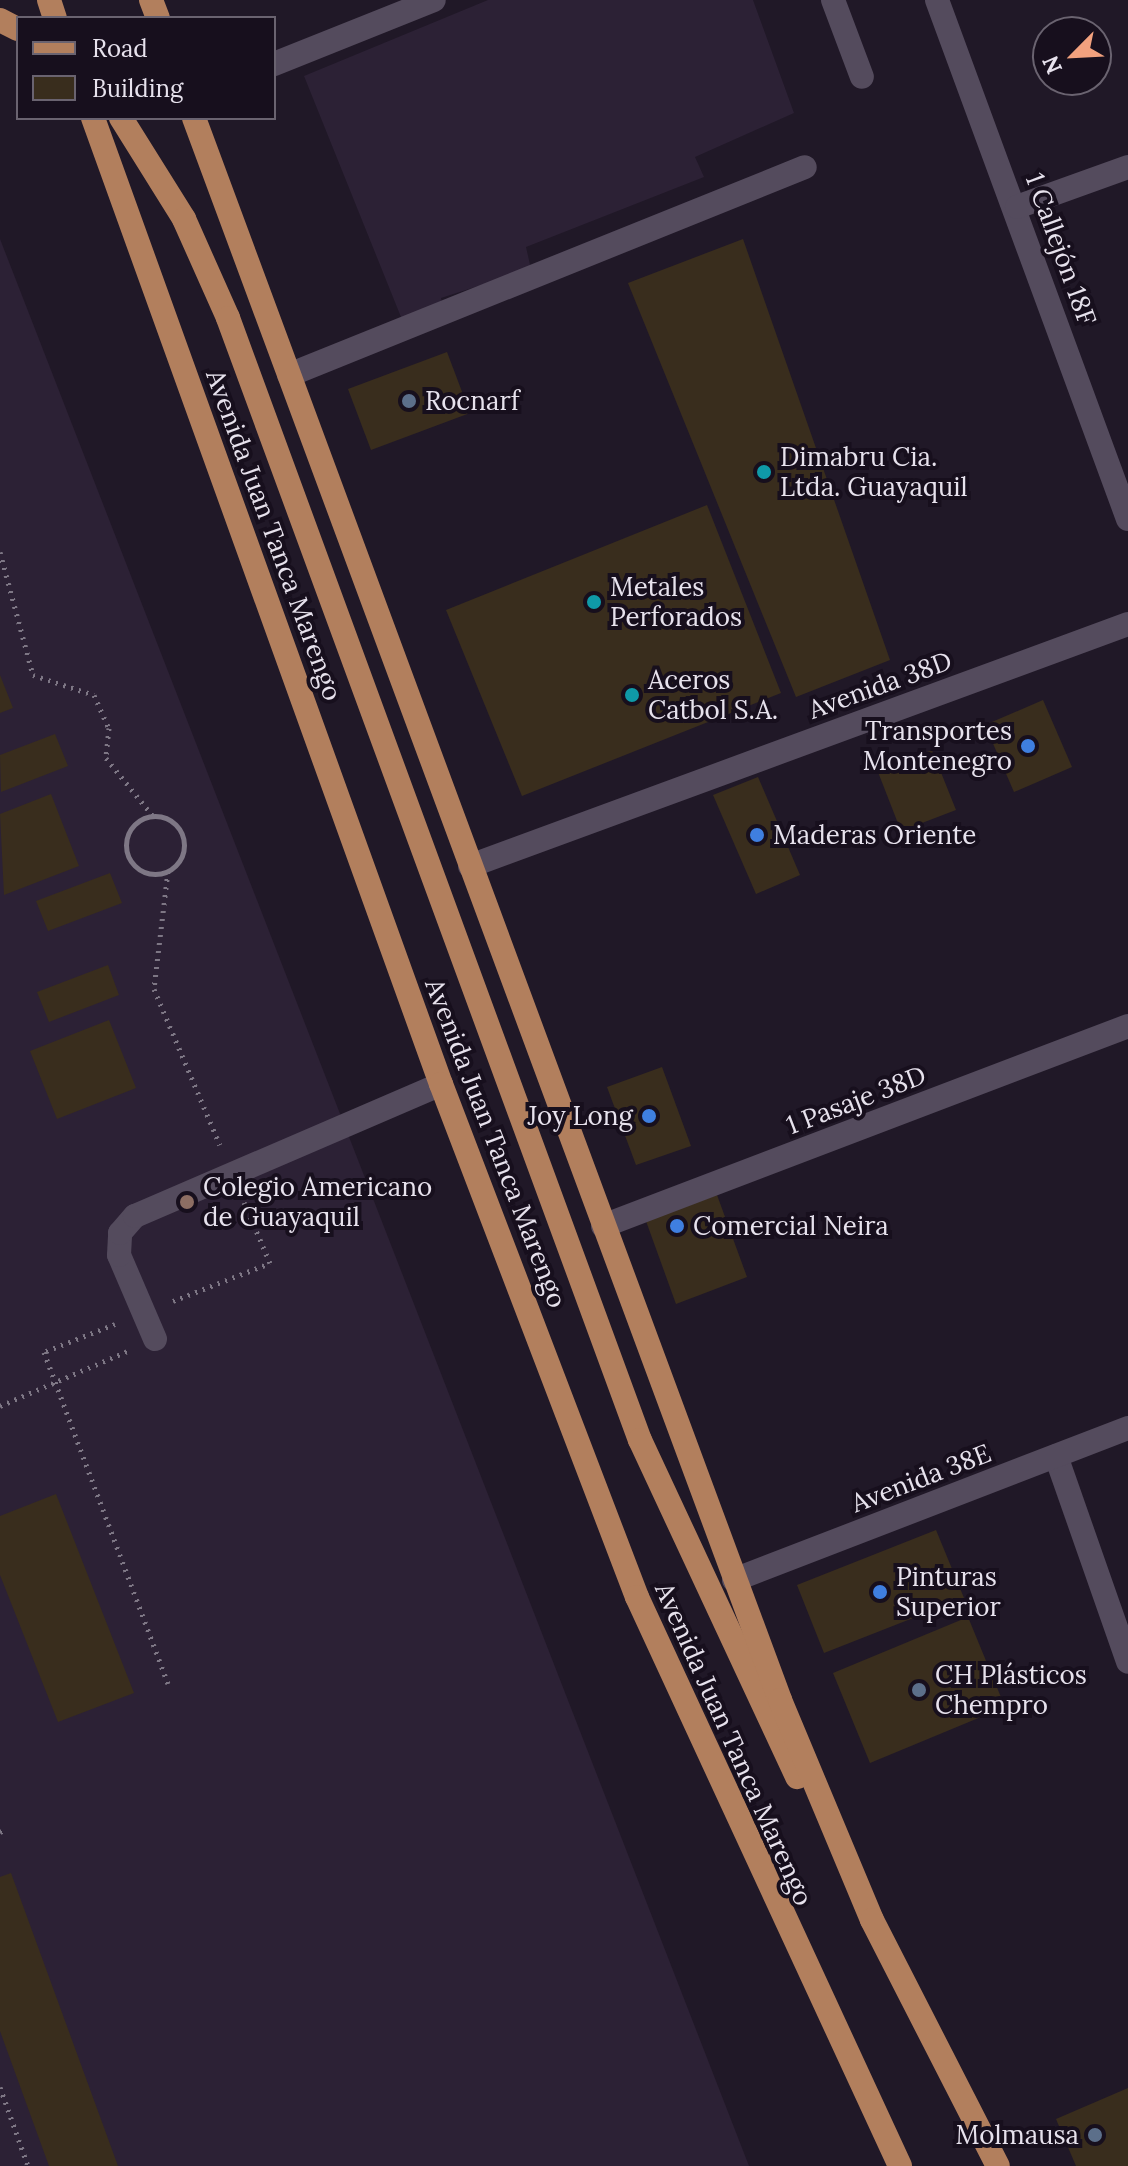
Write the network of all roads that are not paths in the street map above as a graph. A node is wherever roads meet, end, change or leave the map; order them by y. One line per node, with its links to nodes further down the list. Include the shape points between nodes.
1 (434, 0): 4 (street)
2 (833, 0): 5 (street)
3 (937, 0): 11 (street, 1 Callejón 18F)
4 (276, 63)
5 (862, 77)
6 (94, 120): 17 (main road, Avenida Juan Tanca Marengo)
7 (122, 120): 24 (main road, via 184,219 228,318 640,1440 729,1643)
8 (195, 120): 12 (main road)
9 (805, 167): 12 (street)
10 (1128, 167): 11 (street)
11 (1017, 207): 13 (street, 1 Callejón 18F)
12 (289, 375): 15 (main road)
13 (1128, 519)
14 (1128, 624): 15 (street, Avenida 38D)
15 (470, 866): 18 (main road)
16 (1128, 1026): 18 (street, 1 Pasaje 38D)
17 (441, 1084): 19 (street, via 135,1216 120,1233 119,1255); 25 (main road, Avenida Juan Tanca Marengo, via 637,1597)
18 (603, 1226): 22 (main road)
19 (155, 1339)
20 (1128, 1428): 21 (street, Avenida 38E)
21 (1056, 1456): 22 (street, Avenida 38E); 23 (street)
22 (734, 1580): 24 (main road)
23 (1128, 1662)
24 (872, 1920): 26 (main road)
25 (900, 2166)
26 (998, 2166)

